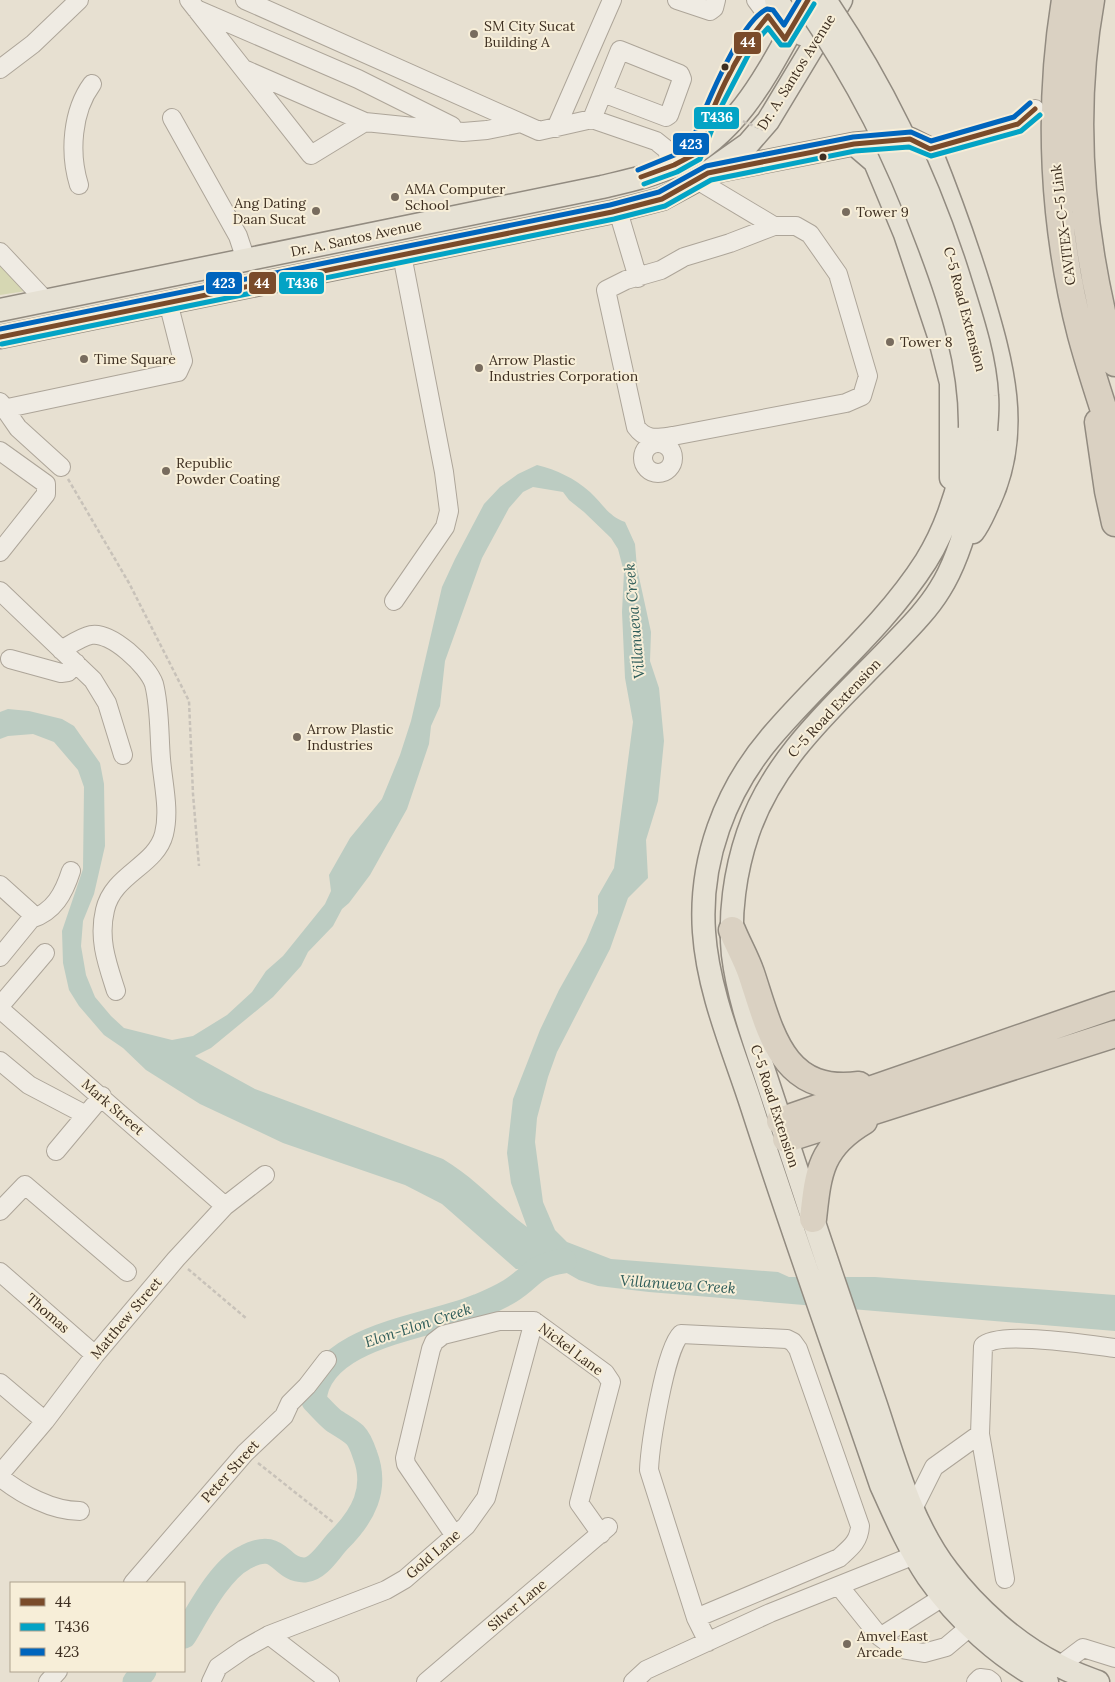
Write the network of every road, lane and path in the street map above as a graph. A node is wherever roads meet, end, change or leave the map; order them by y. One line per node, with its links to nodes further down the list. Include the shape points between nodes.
1 (79, 0): 17 (street, via 32,44)
2 (245, 0): 27 (street)
3 (612, 0): 28 (street)
4 (676, 0): 5 (street, via 710,11)
5 (716, 0)
6 (756, 0): 14 (street)
7 (803, 0): 55 (main road, C-5 Road Extension, bridge, via 859,87 912,198 958,333)
8 (808, 0): 15 (main road, Dr. A. Santos Avenue)
9 (825, 0): 55 (main road, C-5 Road Extension, bridge, via 885,97 942,226 981,359 987,394)
10 (841, 0): 16 (main road, Dr. A. Santos Avenue)
11 (1065, 0): 19 (highway, CAVITEX–C-5 Link)
12 (1091, 0): 19 (highway, CAVITEX–C-5 Link)
13 (192, 4): 18 (street); 30 (street, via 358,79)
14 (772, 8): 15 (main road); 33 (street, via 749,38 710,112)
15 (790, 31): 16 (main road); 33 (main road, Dr. A. Santos Avenue, via 748,105 724,132)
16 (812, 47): 35 (main road, Dr. A. Santos Avenue, via 768,121 748,144)
17 (0, 68)
18 (244, 69): 26 (street); 26 (street, via 311,155)
19 (1070, 73): 52 (highway, CAVITEX–C-5 Link, via 1055,147 1059,216 1072,294); 53 (highway, CAVITEX–C-5 Link, via 1080,136 1084,212 1094,280)
20 (92, 84): 36 (street, via 81,99 73,150)
21 (603, 93): 21 (street, via 620,50 680,74 682,78 666,117); 25 (street)
22 (707, 106): 29 (path, bridge)
23 (1035, 109): 32 (street, via 1018,124)
24 (172, 118): 44 (street, via 238,236)
25 (592, 119): 28 (street); 34 (street, via 656,141 666,149)
26 (365, 122): 30 (street)
27 (521, 123): 28 (street, via 539,131); 30 (street)
28 (556, 128)
29 (766, 131)
30 (463, 132)
31 (854, 144): 32 (main road, via 910,139); 35 (main road); 38 (main road, via 875,162)
32 (930, 149): 37 (main road)
33 (694, 154): 34 (main road, Dr. A. Santos Avenue)
34 (674, 165): 41 (main road, Dr. A. Santos Avenue, via 602,187)
35 (703, 177): 39 (main road, Dr. A. Santos Avenue, via 662,199); 40 (street)
36 (80, 185)
37 (947, 190): 38 (main road, via 930,170 909,169 893,183); 62 (main road, via 1000,359 1007,410 1003,460 996,485 976,528)
38 (892, 204): 59 (main road, via 930,304 951,383)
39 (618, 211): 43 (main road, Dr. A. Santos Avenue); 46 (street)
40 (774, 226): 46 (street, via 684,257); 46 (street, via 796,226 810,234 838,274 868,376 862,396 846,403 662,441 641,435 636,427 606,290)
41 (388, 230): 43 (main road); 44 (main road, Dr. A. Santos Avenue)
42 (0, 252): 48 (street)
43 (397, 256): 47 (main road, Dr. A. Santos Avenue); 64 (street, via 444,472 449,511 445,527)
44 (246, 260): 45 (main road, Dr. A. Santos Avenue)
45 (188, 273): 47 (main road); 48 (main road, Dr. A. Santos Avenue)
46 (638, 278)
47 (190, 297): 49 (main road, Dr. A. Santos Avenue)
48 (46, 301): 50 (main road, Dr. A. Santos Avenue)
49 (168, 302): 51 (main road, Dr. A. Santos Avenue); 54 (street, via 183,361 178,372)
50 (0, 310)
51 (0, 337)
52 (1089, 364): 56 (highway, CAVITEX–C-5 Link); 60 (highway)
53 (1115, 364)
54 (1, 405): 58 (street, via 18,428)
55 (978, 429): 59 (main road, C-5 Road Extension); 62 (main road, C-5 Road Extension, via 981,464)
56 (1115, 444)
57 (2, 456): 61 (street, via 41,479 46,484 46,494)
58 (61, 467)
59 (951, 506): 95 (main road, C-5 Road Extension, via 927,559 902,595 798,706 746,770 724,814 708,867 704,931 709,967 806,1267)
60 (1115, 523)
61 (0, 552)
62 (956, 554): 72 (main road, C-5 Road Extension, via 940,589 919,617 805,735 773,778 753,818 743,850 735,889)
63 (0, 591): 65 (street)
64 (394, 602)
65 (61, 650): 67 (street); 75 (street, via 91,635 112,639 129,653 153,683 166,820 158,847 109,895 102,928 103,952)
66 (10, 659): 67 (street, via 61,673 68,672)
67 (76, 663): 68 (street, via 93,680 107,703)
68 (123, 755)
69 (70, 871): 71 (street, via 61,896 53,906)
70 (0, 885): 71 (street, via 30,912)
71 (31, 919): 74 (street)
72 (732, 930): 80 (highway, via 773,1036 784,1056 798,1071 822,1086 836,1088); 84 (main road, C-5 Road Extension, via 741,1000)
73 (45, 953): 77 (street)
74 (0, 957)
75 (116, 991)
76 (1115, 1005): 80 (highway)
77 (0, 1007): 81 (street, Mark Street)
78 (1115, 1034): 82 (highway)
79 (0, 1061): 83 (street, via 29,1086)
80 (897, 1080): 84 (highway)
81 (102, 1096): 83 (street); 87 (street, Mark Street)
82 (885, 1109): 84 (highway); 89 (highway, via 855,1126 828,1153 819,1174)
83 (86, 1116): 85 (street)
84 (783, 1130): 89 (main road, C-5 Road Extension)
85 (56, 1151)
86 (265, 1175): 87 (street, Matthew Street)
87 (225, 1206): 90 (street, Matthew Street)
88 (0, 1211): 92 (street, via 25,1185)
89 (813, 1219): 95 (main road, C-5 Road Extension, via 828,1267)
90 (176, 1258): 93 (path); 97 (street, Matthew Street)
91 (0, 1272): 97 (street, Thomas)
92 (127, 1272)
93 (247, 1319)
94 (534, 1321): 108 (street, Nickel Lane, via 605,1373 611,1382 579,1503); 109 (street, Gold Lane, via 486,1498); 109 (street, Nickel Lane, via 499,1321 443,1336 430,1349 404,1458)
95 (839, 1328): 105 (main road, C-5 Road Extension); 110 (main road, C-5 Road Extension, via 881,1485)
96 (1115, 1348): 101 (street, via 1040,1339 1005,1339 986,1343 983,1346)
97 (95, 1354): 100 (street, Matthew Street)
98 (328, 1360): 102 (street, Peter Street, via 290,1403 284,1416)
99 (0, 1383): 100 (street)
100 (46, 1421): 103 (street, Matthew Street)
101 (980, 1434): 105 (street, via 934,1467); 111 (street)
102 (244, 1453): 107 (path); 112 (street, Peter Street)
103 (0, 1474)
104 (0, 1478): 106 (street, via 64,1510)
105 (913, 1509): 122 (main road, C-5 Road Extension, via 946,1570 966,1593)
106 (80, 1511)
107 (334, 1523)
108 (605, 1530): 126 (street, Silver Lane)
109 (455, 1536): 117 (street, Gold Lane, via 405,1579 386,1590)
110 (915, 1556): 113 (street); 114 (main road, C-5 Road Extension)
111 (1005, 1579)
112 (134, 1582)
113 (839, 1586): 118 (street); 119 (street)
114 (943, 1596): 116 (main road, C-5 Road Extension); 118 (street)
115 (696, 1618): 115 (street, via 649,1470 650,1445 676,1339 681,1334 787,1339 798,1349 858,1519 860,1535 856,1544 839,1558); 119 (street)
116 (971, 1626): 118 (street, via 946,1647 924,1653 895,1648); 122 (main road, C-5 Road Extension, via 1020,1666)
117 (269, 1635): 124 (street, Gold Lane, via 218,1667); 125 (street)
118 (880, 1637)
119 (708, 1642): 127 (street, via 646,1670)
120 (1115, 1658): 122 (street, via 1083,1648)
121 (57, 1672): 123 (street)
122 (1053, 1674): 130 (main road, C-5 Road Extension)
123 (48, 1682)
124 (211, 1682)
125 (330, 1682)
126 (426, 1682)
127 (633, 1682)
128 (976, 1682): 129 (street, via 980,1678)
129 (992, 1682)
130 (1098, 1682)

